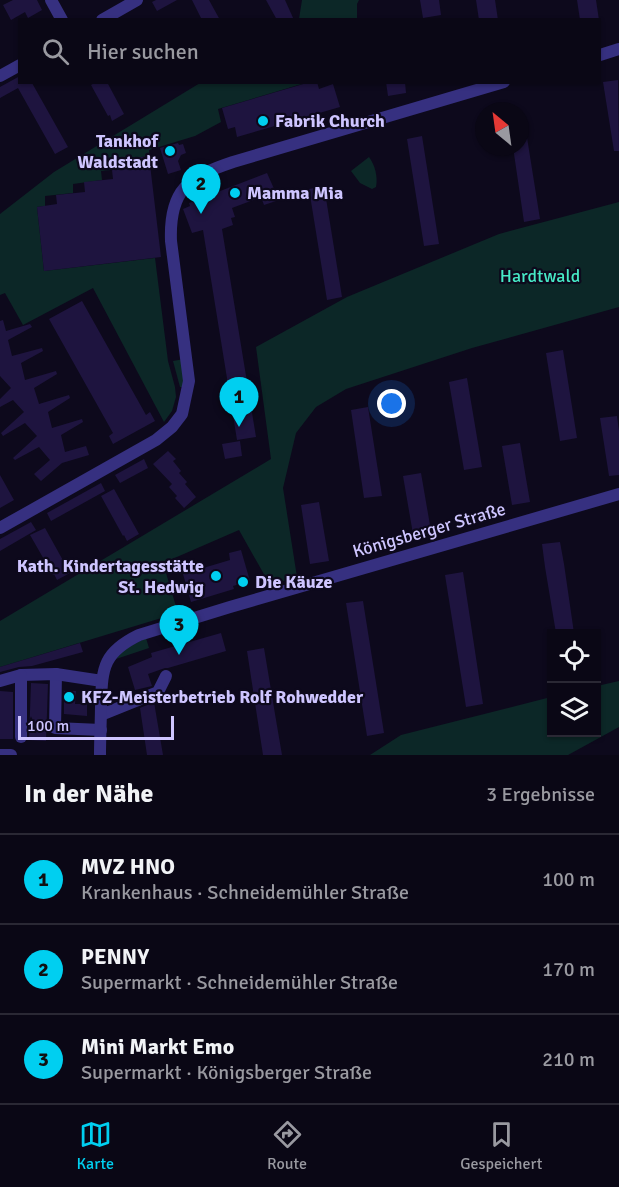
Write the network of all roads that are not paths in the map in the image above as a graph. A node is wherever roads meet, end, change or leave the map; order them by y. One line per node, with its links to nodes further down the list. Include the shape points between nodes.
1 (51, 0): 3 (street)
2 (137, 0): 4 (street)
3 (61, 18)
4 (106, 18)
5 (619, 50): 6 (street)
6 (601, 55)
7 (18, 66): 8 (street)
8 (0, 76)
9 (497, 84): 11 (street, via 233,162 203,173 188,184 177,201 171,222 189,381 182,414 156,440)
10 (619, 494): 16 (street, Königsberger Straße, via 139,635 111,656)
11 (0, 528)
12 (56, 674): 13 (street); 16 (street); 18 (street, via 55,728)
13 (21, 675): 15 (street); 19 (street)
14 (166, 676): 17 (street, via 158,692)
15 (0, 681)
16 (102, 681): 17 (street, Königsberger Straße)
17 (101, 715): 18 (street, Königsberger Straße)
18 (101, 730): 22 (street, Königsberger Straße)
19 (21, 736)
20 (0, 755): 21 (street)
21 (11, 755)
22 (100, 755)

